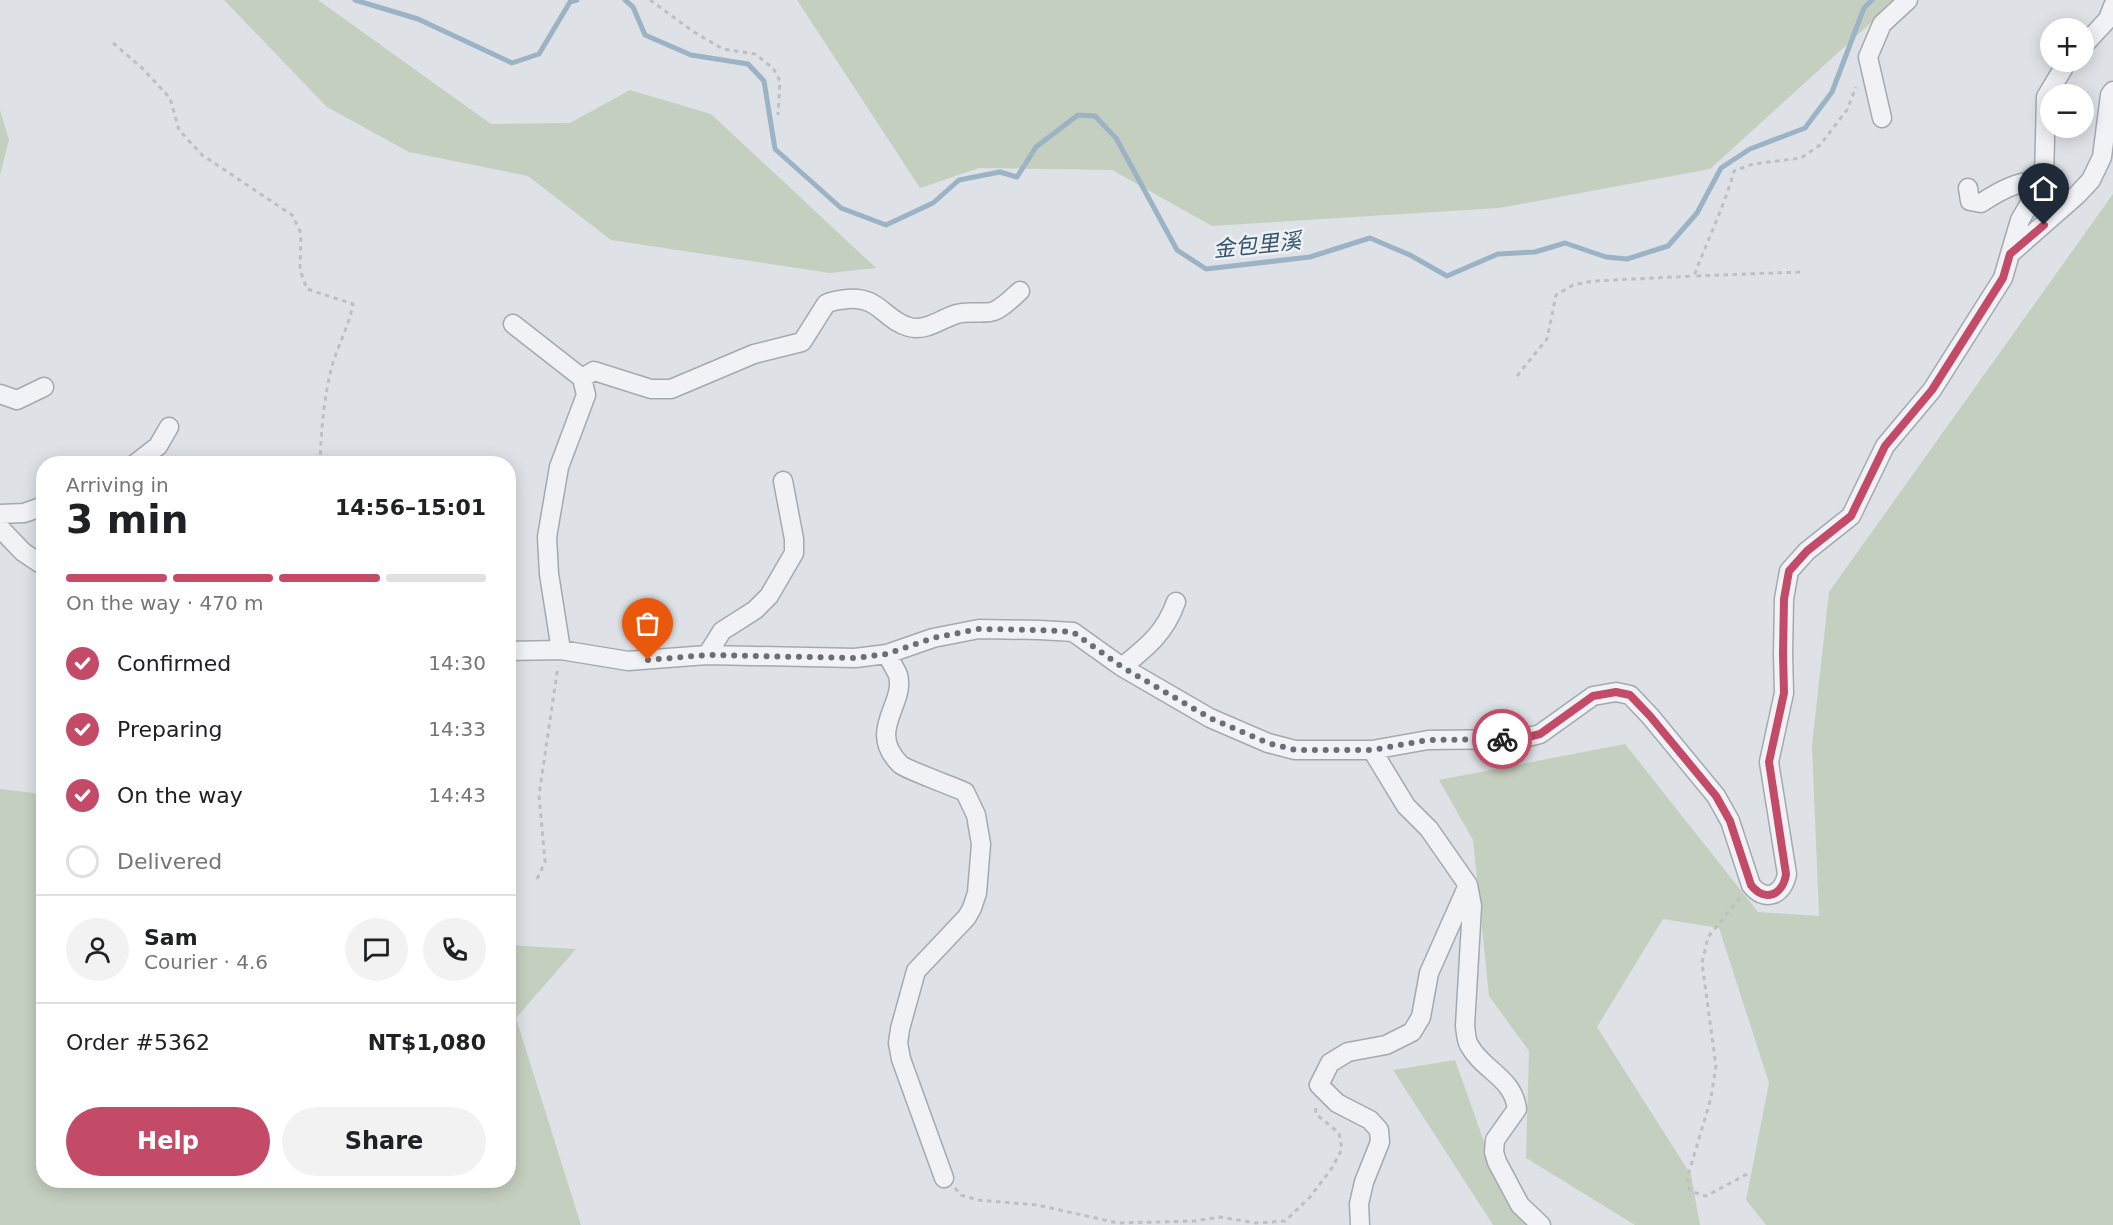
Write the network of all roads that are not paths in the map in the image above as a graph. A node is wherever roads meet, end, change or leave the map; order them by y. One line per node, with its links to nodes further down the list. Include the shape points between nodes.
1 (1908, 0): 6 (street, via 1882,24 1868,57)
2 (2111, 15): 3 (street)
3 (2094, 34)
4 (2061, 72): 7 (street, via 2046,97)
5 (2113, 91): 9 (street, via 2102,158 2091,180)
6 (1882, 117)
7 (2044, 179): 8 (street, via 2023,181 1981,203 1970,201); 9 (street, via 2020,220)
8 (1968, 188)
9 (2010, 254): 28 (street, via 2003,278 1932,390 1885,446 1851,516 1807,551 1789,571 1784,599 1784,693 1769,762 1786,874 1785,884 1778,892 1757,893 1730,821 1716,796 1630,695 1616,692 1593,696 1540,734 1520,739 1428,740)
10 (1020, 291): 12 (street, via 994,311 967,311 927,327 912,328 900,324 872,302 859,298 832,300 802,342 754,354 671,389 651,389 594,371)
11 (513, 324): 12 (street)
12 (582, 378): 23 (street, via 586,395 559,466 547,537)
13 (44, 387): 14 (street, via 17,399)
14 (0, 394)
15 (169, 427): 16 (street, via 159,446)
16 (146, 456)
17 (783, 481): 26 (street, via 794,553 769,596 756,610 722,631)
18 (36, 509): 19 (street)
19 (0, 514)
20 (0, 528): 21 (street)
21 (36, 561)
22 (1176, 602): 27 (street, via 1170,619 1151,644)
23 (561, 650): 24 (street); 26 (street, via 628,661)
24 (516, 651)
25 (887, 654): 26 (street, via 855,658); 27 (street, via 933,638 979,629 1040,630 1073,632); 30 (street, via 898,676 898,692 886,726 889,748 901,765 965,792 976,815 981,844 972,908 916,971 898,1043)
26 (707, 655)
27 (1122, 667): 28 (street, via 1210,718 1268,743 1295,750)
28 (1372, 750): 29 (street, via 1406,806 1429,829)
29 (1468, 885): 31 (street, via 1429,973 1421,1017 1412,1032 1386,1045 1348,1052 1330,1063 1319,1085 1337,1103 1370,1120 1378,1130 1380,1143 1359,1204); 32 (street, via 1472,906 1465,1026 1468,1043 1481,1061 1509,1085 1515,1098 1517,1109 1496,1140 1494,1152 1520,1204)
30 (944, 1178)
31 (1360, 1225)
32 (1541, 1225)

